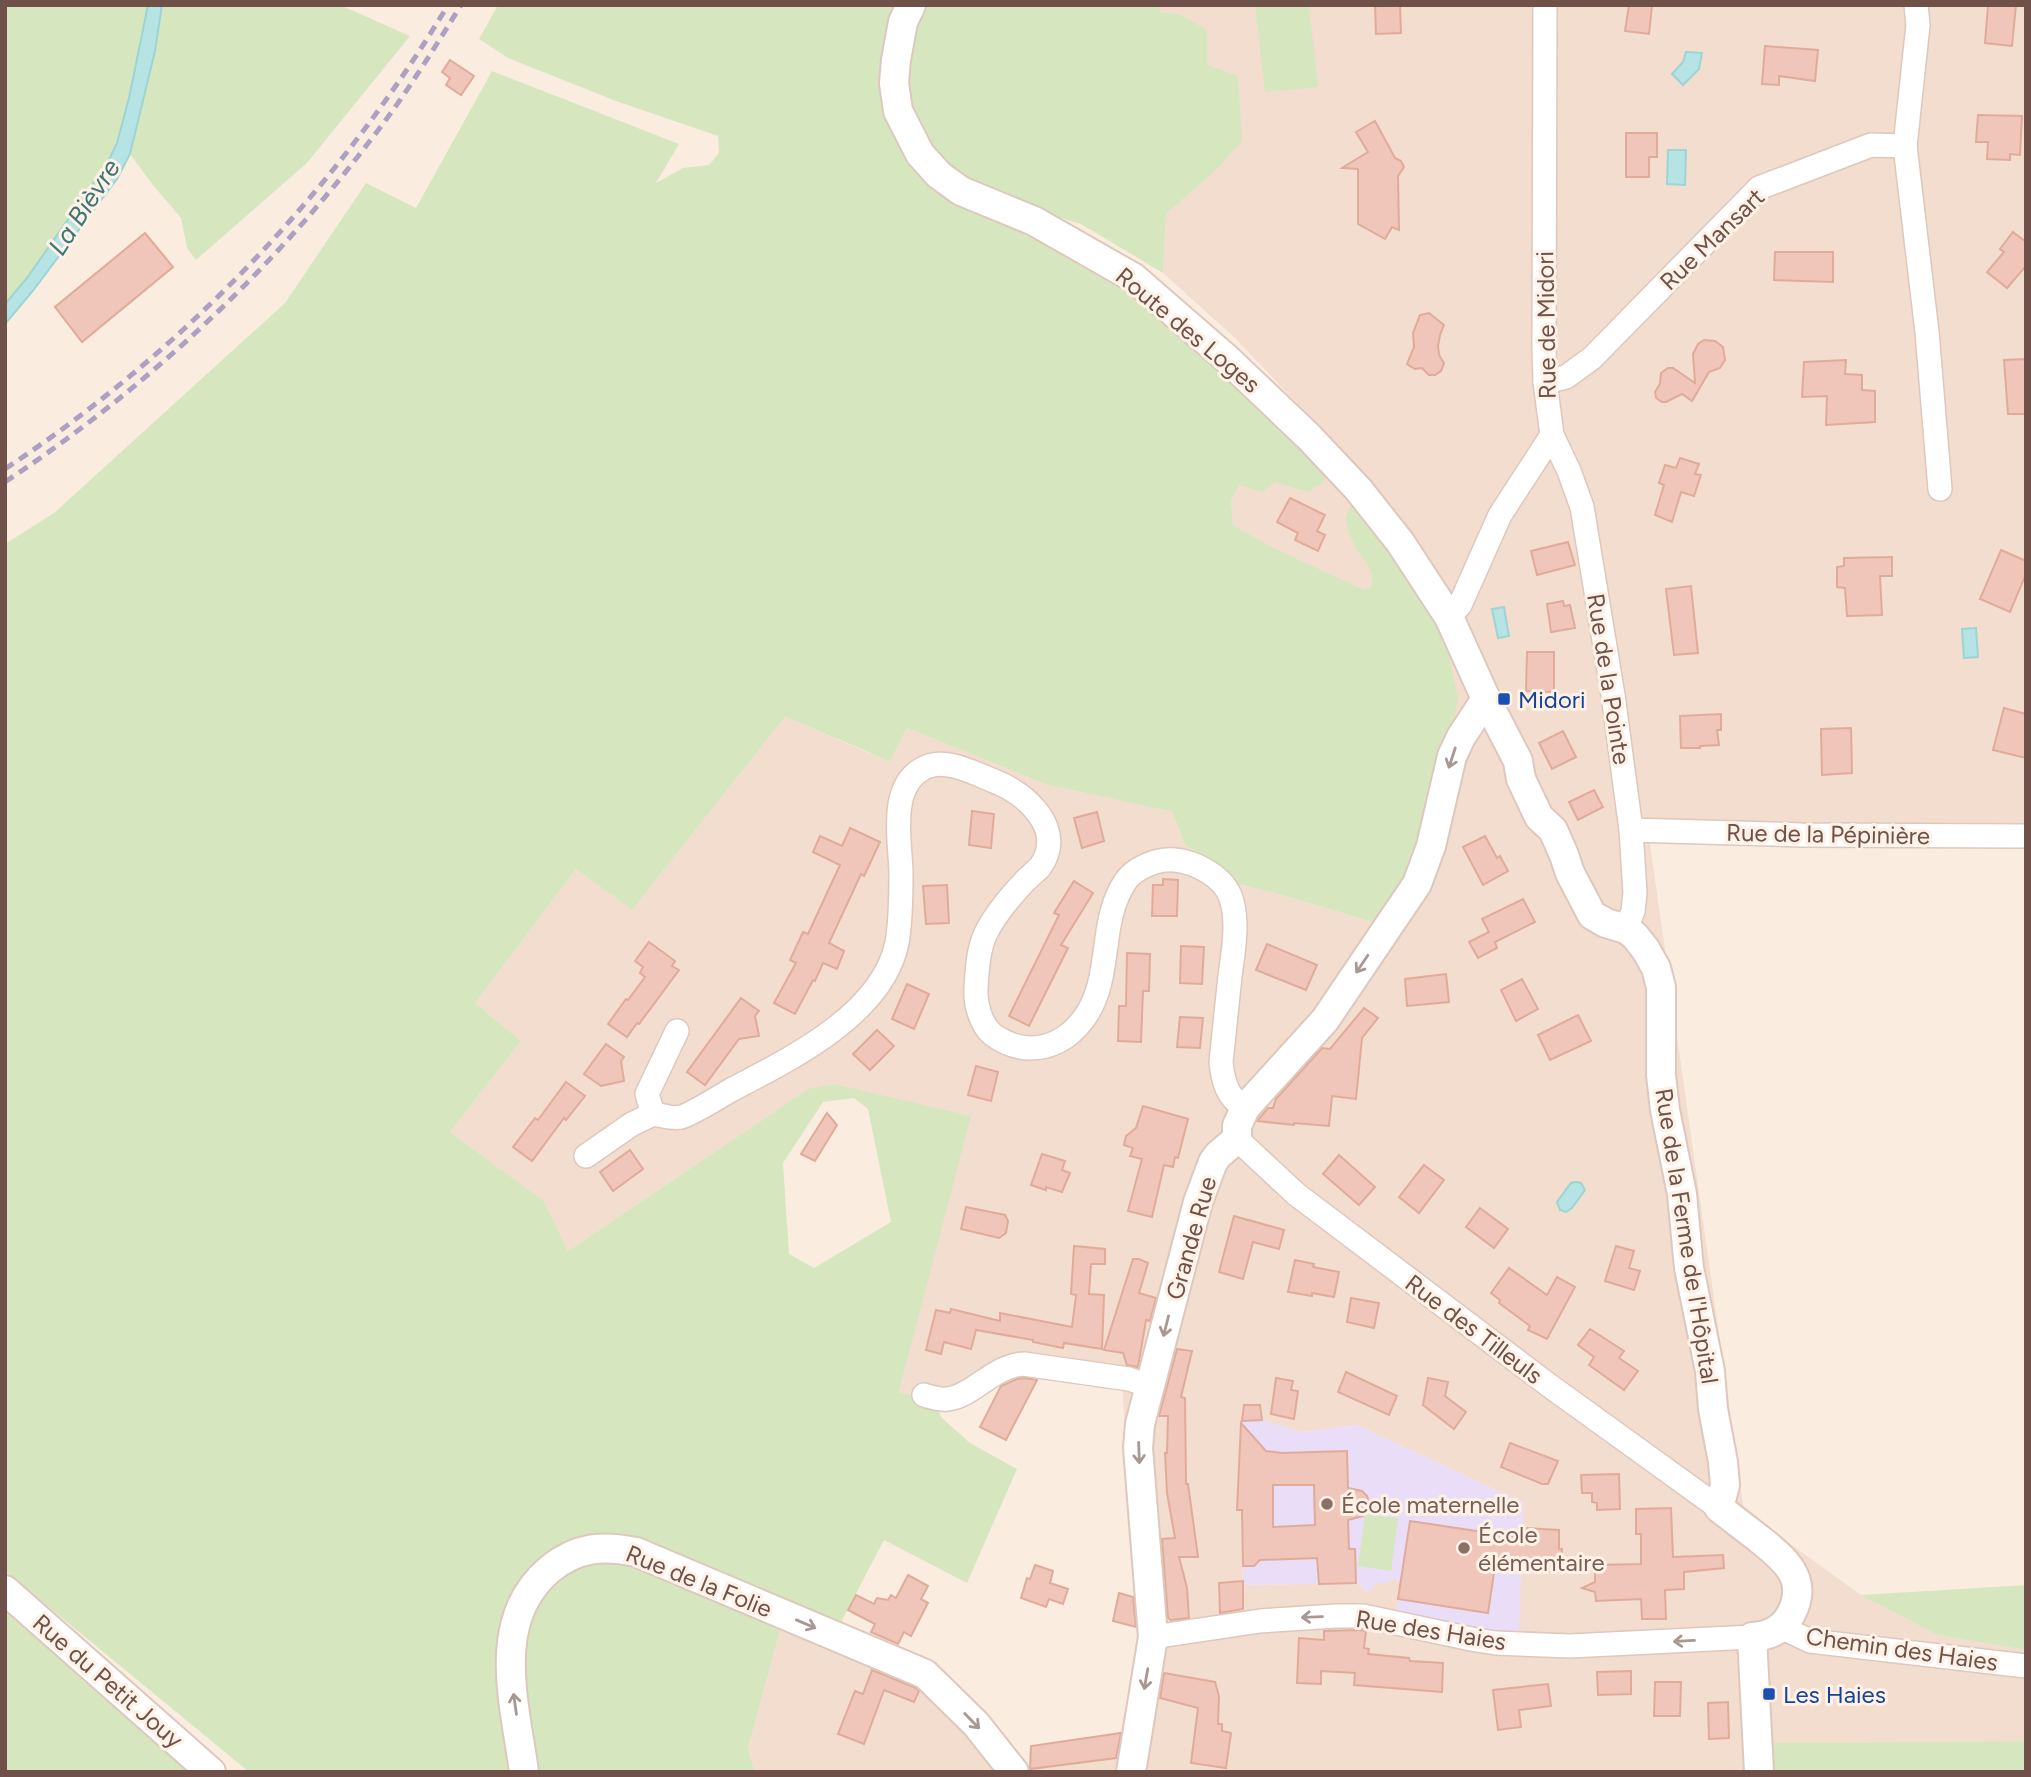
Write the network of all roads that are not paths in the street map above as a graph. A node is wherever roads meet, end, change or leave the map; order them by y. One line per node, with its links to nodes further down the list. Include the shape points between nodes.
1 (911, 5): 8 (street, Route des Loges, via 903,22 894,83 898,111 920,155 961,191 1034,221 1083,248 1134,278 1173,311 1358,489 1400,542)
2 (1545, 5): 5 (street, Rue de Midori)
3 (1916, 5): 4 (street, via 1918,25)
4 (1905, 146): 5 (street, Rue Mansart, via 1871,145 1759,188 1592,358 1566,377); 7 (street)
5 (1545, 383): 6 (street, Rue de Midori)
6 (1552, 435): 8 (street, Rue de Midori, via 1500,515 1460,605); 10 (street, Rue de la Pointe, via 1582,507)
7 (1941, 489)
8 (1449, 617): 9 (street, Route des Loges)
9 (1486, 699): 12 (street, Rue de la Ferme de l'Hôpital, via 1518,761 1521,779 1539,817 1553,830 1592,915); 14 (street, one-way to 14, via 1452,756 1417,884 1325,1020)
10 (1630, 830): 11 (street, Rue de la Pépinière); 12 (street, Rue de la Pointe, via 1635,893)
11 (2026, 836)
12 (1626, 929): 20 (street, Rue de la Ferme de l'Hôpital, via 1646,950 1661,987 1661,1075 1723,1462 1725,1485)
13 (677, 1031): 15 (street, via 647,1094)
14 (1245, 1108): 15 (street, via 1230,1094 1221,1062 1234,937 1230,896 1203,867 1164,860 1144,866 1126,879 1114,904 1099,991 1070,1035 1036,1048 1015,1047 987,1030 975,998 984,936 999,911 1042,865 1049,841 1042,817 1021,794 954,766 938,764 912,777 903,794 896,945 868,998 794,1056 680,1117); 16 (street)
15 (653, 1114): 17 (street)
16 (1237, 1139): 18 (street, Grande Rue, one-way to 18, via 1213,1162 1198,1202 1164,1338); 20 (street, Rue des Tilleuls, via 1296,1194)
17 (586, 1156)
18 (1139, 1383): 19 (street, via 1018,1364 952,1398); 23 (street, Grande Rue, one-way to 23, via 1138,1448)
19 (924, 1395)
20 (1719, 1508): 22 (street, via 1786,1561 1794,1573 1797,1600)
21 (5, 1590): 27 (street, Rue du Petit Jouy)
22 (1781, 1627): 24 (street, via 1772,1634); 25 (street, Chemin des Haies, via 1810,1641)
23 (1153, 1637): 24 (street, Rue des Haies, one-way to 23, via 1570,1646 1496,1643 1363,1616 1260,1621); 26 (street, Grande Rue, one-way to 26)
24 (1752, 1637): 30 (street)
25 (2026, 1666)
26 (1125, 1771)
27 (211, 1772)
28 (524, 1772): 29 (street, Rue de la Folie, one-way to 29, via 510,1652 514,1623 537,1580 557,1564 594,1548 636,1552 925,1674 976,1724)
29 (1014, 1772)
30 (1759, 1772)

